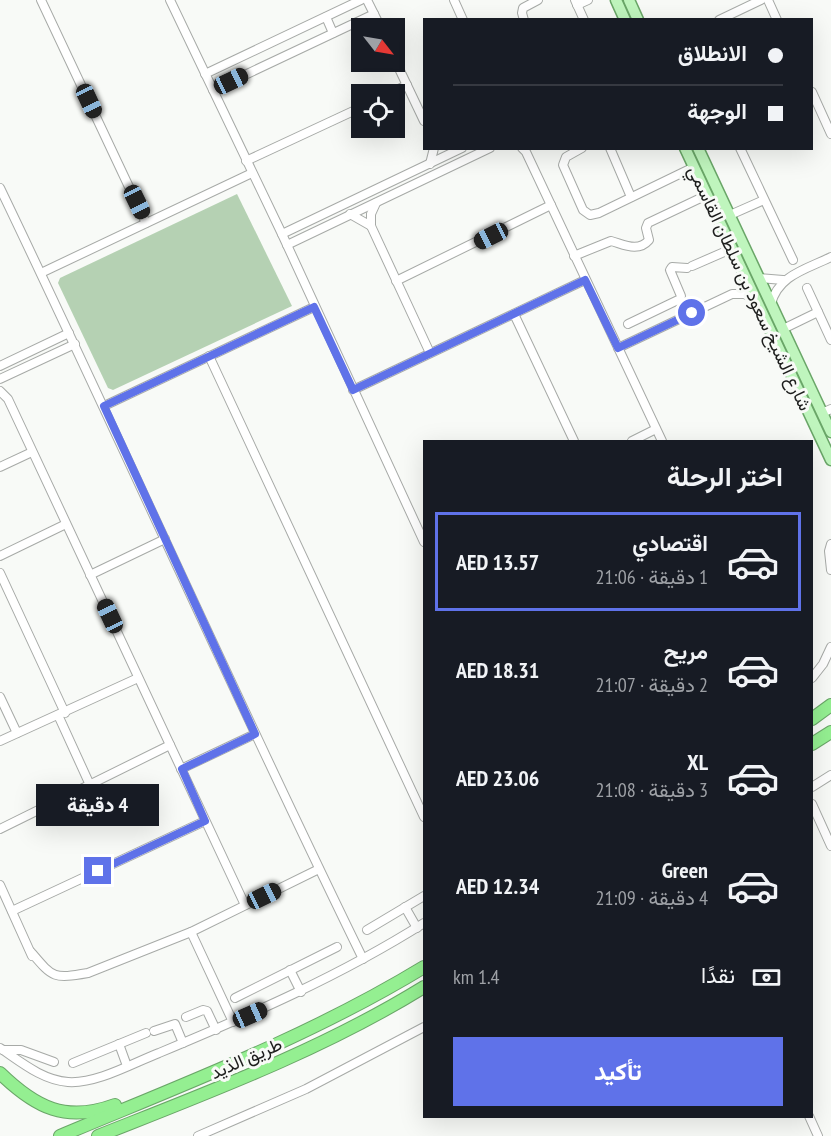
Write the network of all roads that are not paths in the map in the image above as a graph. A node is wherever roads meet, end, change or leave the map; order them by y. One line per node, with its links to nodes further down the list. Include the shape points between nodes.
1 (41, 0): 56 (street)
2 (170, 0): 27 (street)
3 (361, 0): 14 (street)
4 (368, 0): 13 (street)
5 (454, 0): 16 (street)
6 (538, 0): 17 (street, via 523,8)
7 (588, 0): 12 (street)
8 (616, 0): 19 (main road)
9 (629, 0): 20 (main road)
10 (761, 0): 21 (street)
11 (768, 0): 22 (street)
12 (576, 3): 18 (street)
13 (374, 14): 15 (street); 23 (street)
14 (326, 17): 23 (street); 24 (street)
15 (376, 18)
16 (463, 18)
17 (523, 18)
18 (583, 18)
19 (624, 18)
20 (637, 18)
21 (723, 18)
22 (776, 18)
23 (333, 33): 25 (street)
24 (242, 56): 25 (street); 27 (street)
25 (250, 72): 30 (street)
26 (401, 72): 28 (street)
27 (205, 74): 30 (street)
28 (408, 85): 29 (street); 33 (street)
29 (405, 86)
30 (213, 90): 44 (street)
31 (813, 94): 34 (street)
32 (351, 112): 44 (street)
33 (423, 119)
34 (831, 134)
35 (434, 150): 45 (street)
36 (458, 150): 45 (street)
37 (486, 150): 52 (street)
38 (525, 150): 53 (street)
39 (578, 150): 50 (street, via 566,157 563,165 586,213 595,214)
40 (611, 150): 50 (street)
41 (686, 150): 46 (main road, شارع الشيخ سعود بن سلطان القاسمي)
42 (699, 150): 55 (main road, شارع الشيخ سعود بن سلطان القاسمي)
43 (741, 150): 51 (street)
44 (246, 161): 47 (street)
45 (430, 164): 58 (street)
46 (694, 167): 49 (main road, شارع الشيخ سعود بن سلطان القاسمي); 50 (street)
47 (252, 173): 56 (street); 58 (street)
48 (1, 193): 64 (street)
49 (707, 195): 60 (main road, شارع الشيخ سعود بن سلطان القاسمي); 61 (street, via 648,223 646,244 626,247 611,241)
50 (631, 197)
51 (764, 200): 55 (street); 63 (street)
52 (376, 202): 54 (street); 57 (street)
53 (551, 206): 61 (street); 69 (street)
54 (350, 214): 57 (street); 59 (street)
55 (730, 215): 66 (main road, شارع الشيخ سعود بن سلطان القاسمي)
56 (146, 223): 64 (street)
57 (371, 226): 69 (street)
58 (282, 234): 59 (street)
59 (287, 245): 74 (street)
60 (731, 249): 65 (main road, شارع الشيخ سعود بن سلطان القاسمي); 77 (street, via 690,267 670,268 680,299)
61 (574, 256): 67 (street)
62 (831, 257): 68 (street)
63 (793, 260)
64 (41, 273): 79 (street)
65 (745, 276): 71 (street); 72 (main road, شارع الشيخ سعود بن سلطان القاسمي)
66 (759, 278): 68 (street); 73 (main road, شارع الشيخ سعود بن سلطان القاسمي)
67 (585, 280): 76 (street); 82 (street)
68 (783, 280): 73 (street)
69 (396, 281): 83 (street)
70 (807, 288): 75 (street)
71 (732, 294): 72 (street); 82 (street)
72 (756, 298): 73 (main road, via 766,308); 99 (main road, شارع الشيخ سعود بن سلطان القاسمي)
73 (771, 304): 78 (main road, شارع الشيخ سعود بن سلطان القاسمي)
74 (314, 307): 84 (street); 88 (street)
75 (818, 312): 78 (street); 80 (street)
76 (514, 314): 83 (street); 95 (street)
77 (628, 324)
78 (783, 329): 92 (main road, شارع الشيخ سعود بن سلطان القاسمي)
79 (69, 333): 81 (street); 85 (street)
80 (831, 340)
81 (75, 344): 86 (street); 91 (street)
82 (618, 348): 93 (street)
83 (430, 353): 88 (street)
84 (209, 356): 91 (street); 132 (street)
85 (2, 364)
86 (12, 374): 87 (street); 90 (street)
87 (0, 379)
88 (353, 390): 103 (street)
89 (0, 391): 90 (street)
90 (8, 399): 98 (street)
91 (104, 406): 102 (street)
92 (826, 411): 94 (main road, شارع الشيخ سعود بن سلطان القاسمي)
93 (656, 429): 96 (street); 97 (street)
94 (831, 432)
95 (574, 440)
96 (634, 440)
97 (662, 440)
98 (32, 452): 100 (street); 101 (street)
99 (831, 460)
100 (0, 467)
101 (66, 524): 105 (street); 109 (street)
102 (165, 539): 109 (street); 121 (street)
103 (423, 540)
104 (831, 544): 106 (street)
105 (0, 556)
106 (831, 562): 107 (street)
107 (831, 570)
108 (0, 573): 115 (street)
109 (90, 575): 112 (street)
110 (831, 646): 111 (street)
111 (813, 677)
112 (138, 678): 115 (street); 125 (street)
113 (0, 697): 120 (street)
114 (831, 705): 117 (highway)
115 (62, 714): 120 (street); 129 (street)
116 (831, 716): 118 (highway)
117 (813, 718)
118 (813, 726)
119 (831, 732): 124 (highway)
120 (17, 733): 123 (street)
121 (255, 734): 127 (street); 136 (street)
122 (831, 740): 126 (highway)
123 (0, 741)
124 (813, 743)
125 (170, 745): 127 (street); 129 (street)
126 (813, 750)
127 (182, 769): 133 (street)
128 (831, 775): 130 (street)
129 (90, 785): 134 (street)
130 (813, 786)
131 (813, 806): 135 (street)
132 (423, 815)
133 (205, 821): 139 (street); 141 (street)
134 (0, 829)
135 (831, 846)
136 (319, 869): 139 (street); 146 (street)
137 (0, 885): 141 (street)
138 (423, 897): 140 (street)
139 (245, 905): 144 (street)
140 (405, 908): 142 (street); 143 (street)
141 (12, 911): 144 (street, via 42,973 57,981 73,981)
142 (421, 926): 146 (street)
143 (367, 930)
144 (191, 932): 153 (street)
145 (337, 947): 148 (street)
146 (363, 959): 150 (street)
147 (423, 968): 163 (highway, طريق الذيد, via 291,1038)
148 (290, 970): 150 (street); 151 (street)
149 (423, 989): 164 (highway, طريق الذيد, via 300,1053)
150 (301, 992): 153 (street)
151 (235, 998)
152 (186, 1017): 155 (street, via 207,1011)
153 (233, 1023): 155 (street)
154 (423, 1028): 169 (street, via 315,1085)
155 (216, 1030): 156 (street)
156 (183, 1043): 157 (street, via 175,1024); 161 (street)
157 (119, 1044): 160 (street); 161 (street)
158 (2, 1049): 159 (street, via 21,1050); 161 (street, via 38,1074 60,1081 91,1080)
159 (54, 1062)
160 (73, 1062)
161 (127, 1066)
162 (0, 1073): 163 (highway, via 25,1096 69,1113 100,1110)
163 (168, 1091): 166 (highway, طريق الذيد)
164 (176, 1105): 167 (highway, طريق الذيد); 168 (highway)
165 (810, 1118): 170 (street)
166 (60, 1136)
167 (98, 1136)
168 (120, 1136)
169 (198, 1136)
170 (818, 1136)

